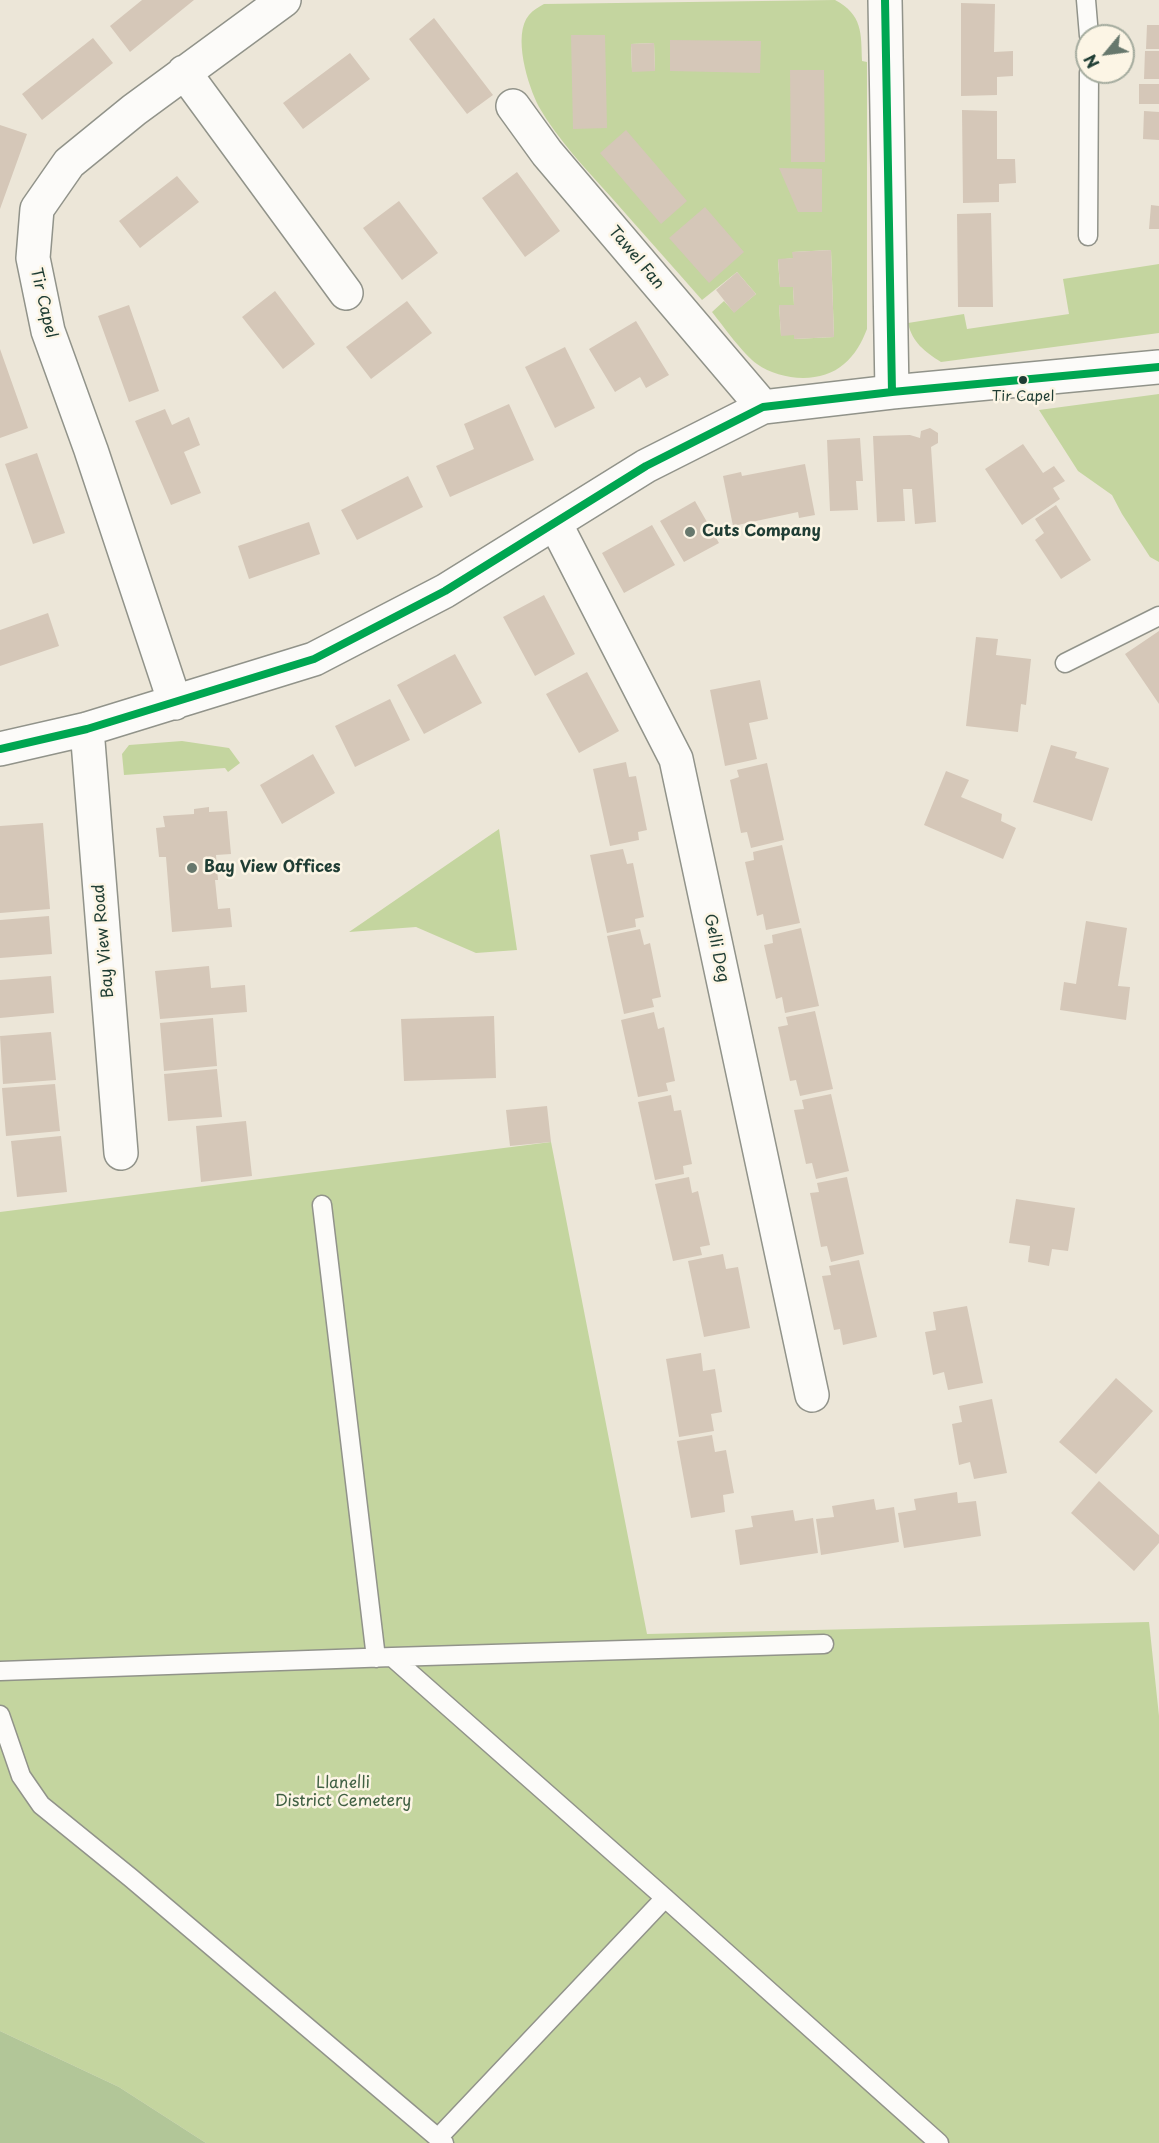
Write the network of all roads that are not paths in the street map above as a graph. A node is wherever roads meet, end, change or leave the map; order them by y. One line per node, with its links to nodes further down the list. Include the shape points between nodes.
1 (284, 0): 5 (street, Tir Capel)
2 (885, 0): 11 (street)
3 (1086, 0): 4 (lane)
4 (1088, 24)
5 (184, 72): 9 (street); 16 (street, Tir Capel, via 69,163 37,209 33,258 48,331)
6 (1089, 84): 8 (lane)
7 (513, 106): 12 (street, Tawel Fan, via 546,153)
8 (1088, 236)
9 (346, 292)
10 (1159, 367): 11 (street)
11 (892, 392): 12 (street)
12 (763, 407): 13 (street, via 646,466)
13 (555, 523): 16 (street, via 445,591 314,659); 21 (street, Gelli Deg, via 676,759)
14 (1159, 616): 15 (lane)
15 (1065, 663)
16 (175, 703): 17 (street)
17 (87, 729): 18 (street); 19 (street, Bay View Road)
18 (0, 749)
19 (121, 1153)
20 (322, 1205): 23 (lane)
21 (813, 1395)
22 (825, 1644): 23 (lane)
23 (384, 1658): 24 (lane); 26 (lane)
24 (0, 1671)
25 (0, 1715): 27 (lane, via 21,1776 41,1805)
26 (665, 1898): 27 (lane); 28 (lane)
27 (441, 2141)
28 (939, 2143)

